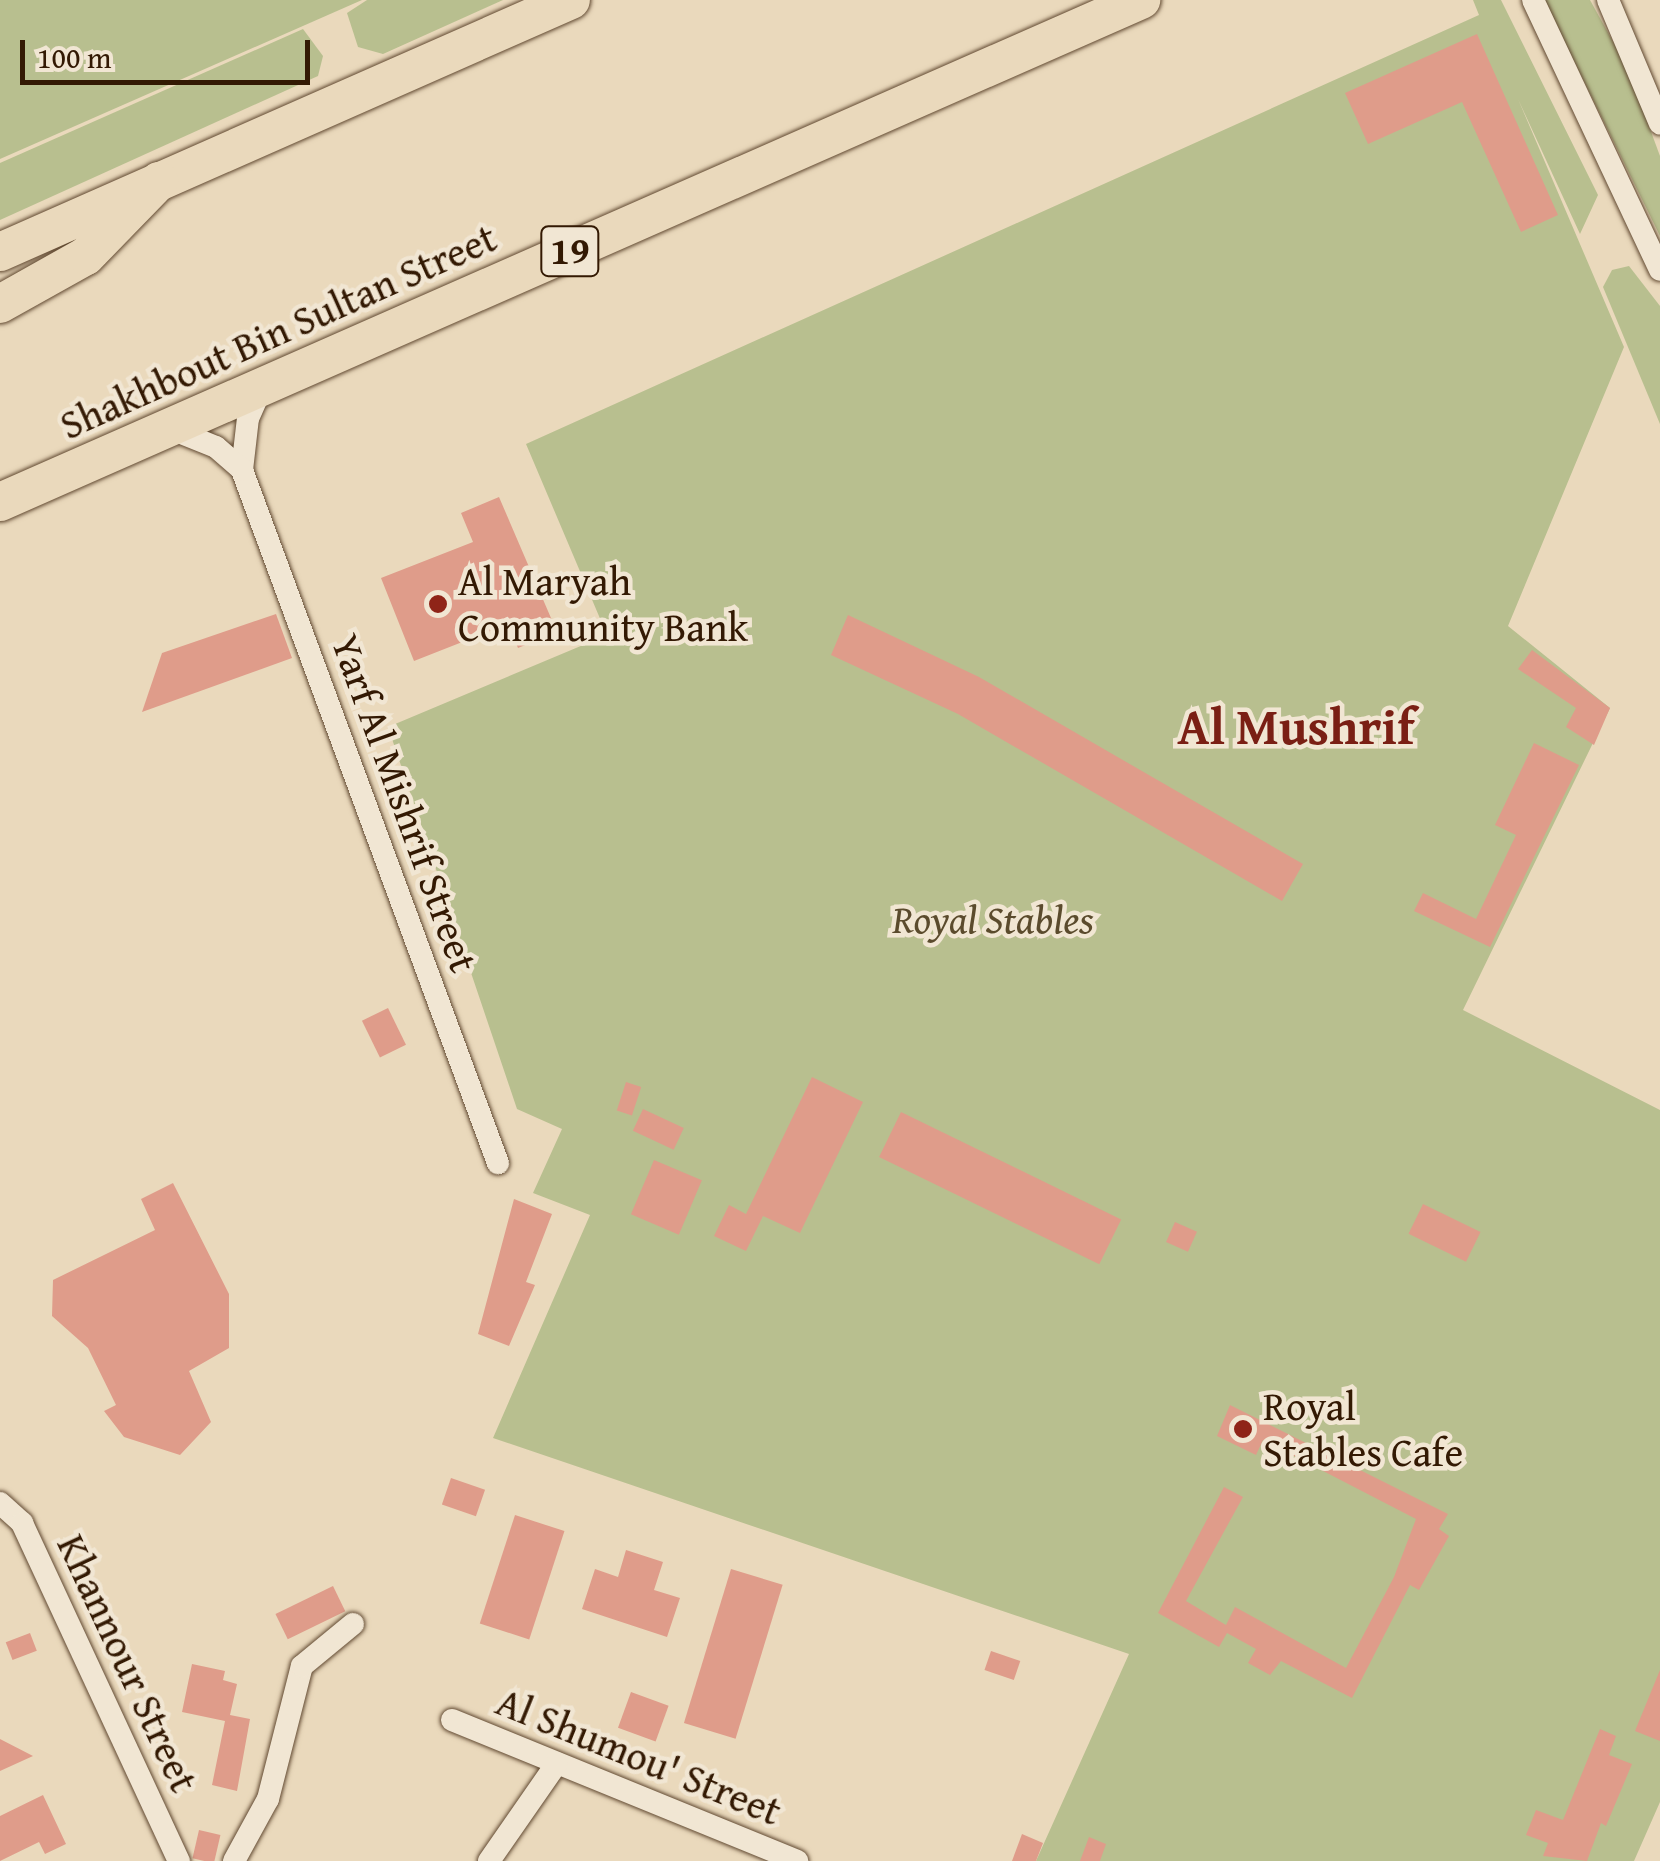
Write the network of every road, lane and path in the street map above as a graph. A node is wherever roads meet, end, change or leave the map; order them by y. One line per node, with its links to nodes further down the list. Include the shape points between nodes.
1 (571, 0): 6 (main road)
2 (1141, 0): 10 (main road, Shakhbout Bin Sultan Street / 19)
3 (1534, 0): 8 (street)
4 (1608, 0): 5 (street)
5 (1660, 124)
6 (159, 181): 7 (main road); 9 (main road, via 86,256)
7 (0, 252)
8 (1660, 270)
9 (0, 304)
10 (262, 387): 11 (main road, Shakhbout Bin Sultan Street / 19); 12 (street, Yarf Al Mishrif Street, via 248,418)
11 (169, 428): 12 (street, via 216,447); 13 (main road, Shakhbout Bin Sultan Street / 19)
12 (242, 470): 14 (street, Yarf Al Mishrif Street)
13 (0, 502)
14 (498, 1163)
15 (0, 1503): 20 (street, Khannour Street, via 22,1523)
16 (354, 1624): 21 (street, via 302,1666 268,1800)
17 (452, 1720): 18 (street, Al Shumou' Street)
18 (557, 1763): 19 (street, Al Shumou' Street); 22 (street)
19 (788, 1860)
20 (179, 1861)
21 (234, 1861)
22 (489, 1861)

